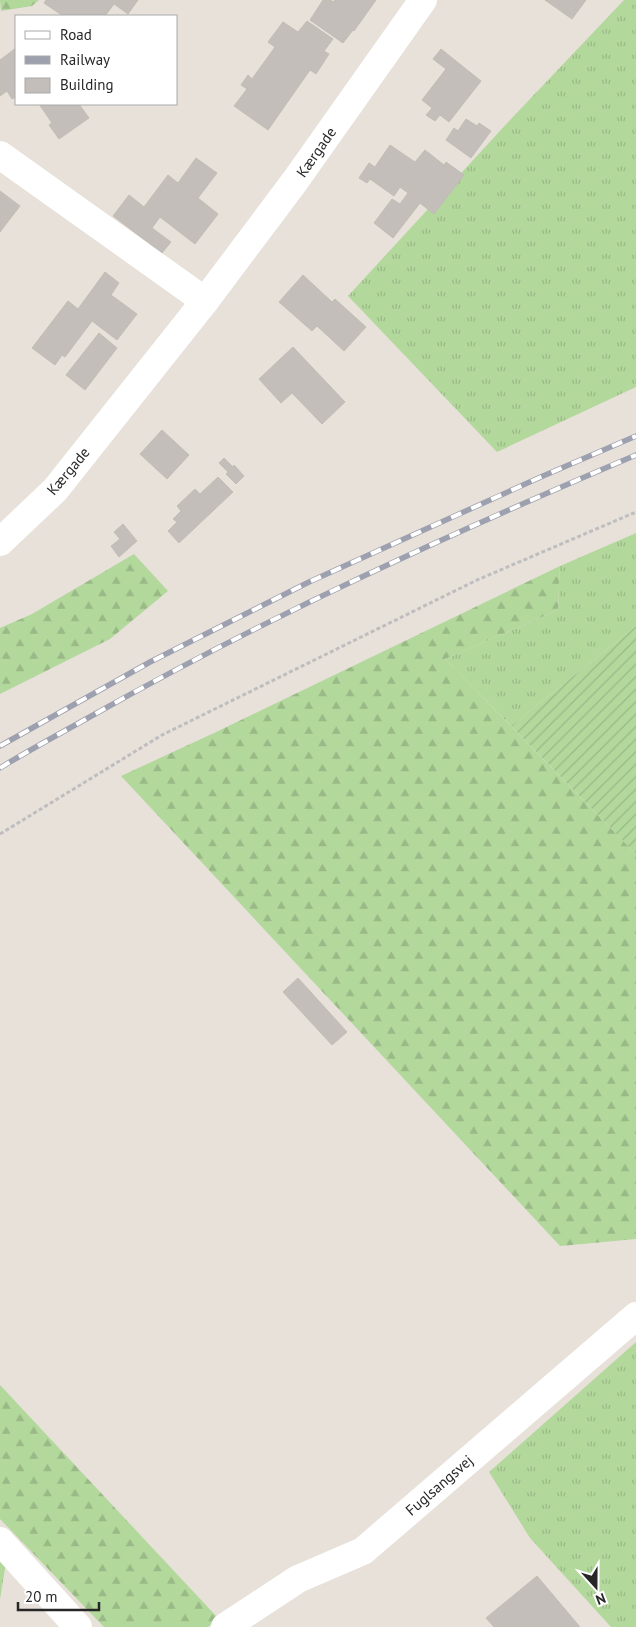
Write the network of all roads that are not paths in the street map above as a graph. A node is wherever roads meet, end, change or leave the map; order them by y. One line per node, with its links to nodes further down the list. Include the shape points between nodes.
1 (423, 0): 3 (street, Kærgade, via 295,181)
2 (0, 154): 3 (street)
3 (205, 301): 4 (street, Kærgade, via 55,490)
4 (0, 542)
5 (636, 1316): 8 (street, Fuglsangsvej, via 363,1551 298,1578)
6 (0, 1540): 7 (street)
7 (78, 1627)
8 (225, 1627)

